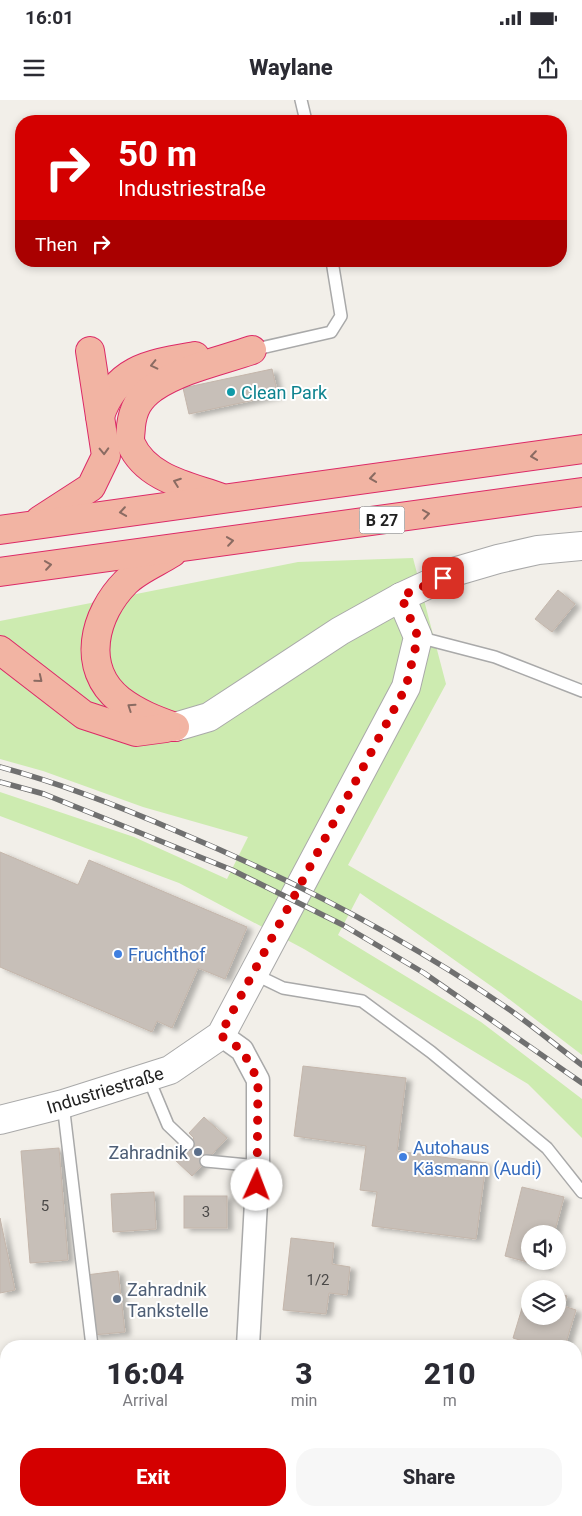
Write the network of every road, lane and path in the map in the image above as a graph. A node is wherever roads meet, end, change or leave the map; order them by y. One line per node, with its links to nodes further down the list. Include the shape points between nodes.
1 (301, 100): 2 (lane)
2 (305, 115)
3 (333, 267): 4 (lane, via 341,316 331,332)
4 (252, 350): 6 (highway, one-way to 6, via 244,347 139,368 122,379); 9 (highway, one-way to 4, via 146,467 130,443 133,411 144,394 155,387)
5 (90, 351): 6 (highway)
6 (100, 416): 10 (highway, one-way to 10, via 106,456 91,487)
7 (582, 449): 9 (highway, one-way to 9)
8 (582, 492): 13 (highway, B 27, one-way to 8)
9 (223, 498): 10 (highway, one-way to 10)
10 (34, 524): 11 (highway)
11 (0, 530)
12 (582, 546): 15 (street, via 498,558)
13 (182, 548): 14 (highway, B 27, one-way to 13); 19 (highway, one-way to 13, via 144,716 118,699 101,676 94,656 98,626 107,607 127,581)
14 (0, 572)
15 (401, 596): 16 (street); 19 (street, via 209,717)
16 (418, 637): 18 (lane, via 495,656); 20 (street, Industriestraße, via 406,687)
17 (0, 650): 19 (highway, one-way to 19, via 84,716 136,732)
18 (582, 691)
19 (175, 727)
20 (254, 974): 21 (street, Industriestraße); 28 (lane, via 283,988 362,1001 432,1052 546,1148)
21 (220, 1035): 22 (street, Industriestraße, via 170,1070); 27 (street, via 242,1050 258,1080)
22 (148, 1078): 23 (street, Industriestraße); 25 (lane, via 168,1125)
23 (63, 1104): 24 (street, Industriestraße); 29 (lane)
24 (0, 1120)
25 (188, 1144)
26 (206, 1161): 27 (lane)
27 (258, 1166): 30 (street)
28 (582, 1192)
29 (91, 1340)
30 (248, 1340)

